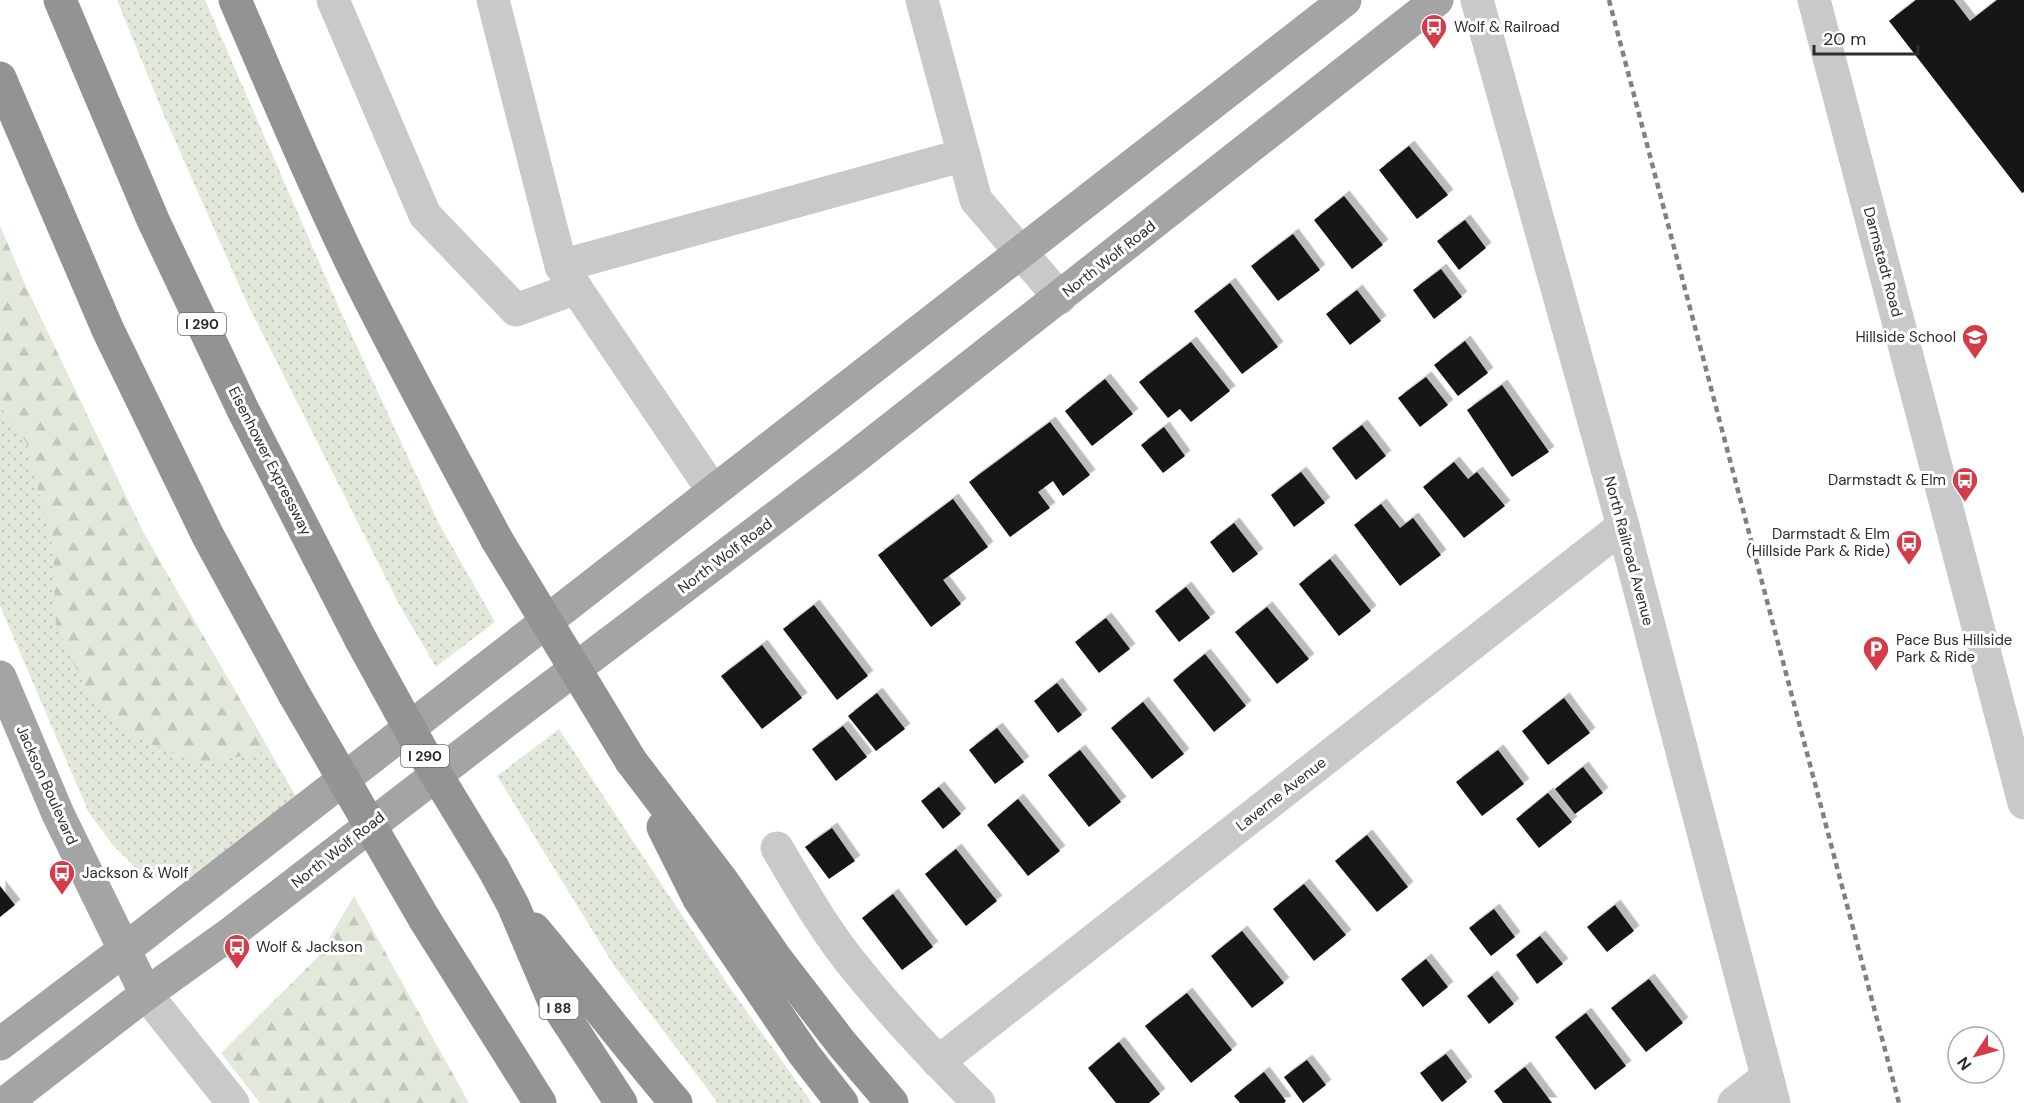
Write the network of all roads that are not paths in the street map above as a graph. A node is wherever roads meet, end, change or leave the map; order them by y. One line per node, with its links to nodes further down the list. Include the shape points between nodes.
1 (60, 0): 21 (highway, Eisenhower Expressway / I 290, bridge, via 168,252 243,410 422,752)
2 (235, 0): 18 (highway, bridge, via 355,268 423,402 497,540)
3 (333, 0): 13 (street, via 425,215 516,310)
4 (493, 0): 13 (street)
5 (922, 0): 11 (street)
6 (1346, 0): 12 (main road)
7 (1437, 0): 14 (main road, North Wolf Road)
8 (1477, 0): 16 (street, North Railroad Avenue)
9 (1814, 0): 19 (street, Darmstadt Road)
10 (0, 78): 29 (highway, bridge, via 108,330 208,536 425,920)
11 (964, 155): 12 (street, via 976,200); 13 (street)
12 (1021, 252): 14 (street); 15 (main road)
13 (569, 277): 15 (street)
14 (1060, 298): 23 (main road, North Wolf Road)
15 (713, 491): 22 (main road)
16 (1623, 526): 25 (street, Laverne Avenue); 26 (street, North Railroad Avenue)
17 (0, 677): 22 (main road, Jackson Boulevard, via 57,814)
18 (631, 761): 32 (highway, via 699,899); 33 (highway, via 788,975)
19 (2024, 803)
20 (777, 848): 25 (street, via 817,916 857,970)
21 (513, 905): 30 (highway, I 88, via 553,999); 31 (highway, I 290)
22 (124, 950): 23 (main road, Jackson Boulevard); 24 (main road)
23 (146, 994): 27 (main road, North Wolf Road); 28 (street, Jackson Boulevard)
24 (0, 1044)
25 (938, 1062): 34 (street)
26 (1771, 1090): 35 (street)
27 (5, 1103)
28 (232, 1103)
29 (540, 1103)
30 (621, 1103)
31 (676, 1103)
32 (842, 1103)
33 (892, 1103)
34 (979, 1103)
35 (1734, 1103)

